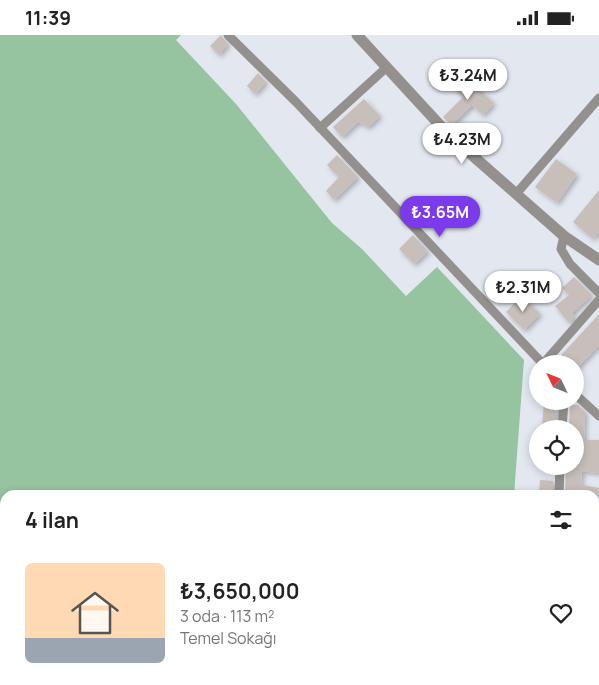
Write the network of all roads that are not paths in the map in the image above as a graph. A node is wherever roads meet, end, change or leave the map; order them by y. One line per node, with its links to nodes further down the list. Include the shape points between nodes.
1 (228, 35): 5 (street)
2 (357, 35): 3 (street)
3 (387, 67): 5 (street); 6 (street, via 448,134)
4 (599, 98): 6 (street)
5 (320, 128): 11 (street)
6 (516, 194): 7 (street)
7 (564, 236): 8 (street); 9 (street, via 561,249 570,264)
8 (599, 260)
9 (599, 293)
10 (599, 300): 12 (street)
11 (534, 355)
12 (551, 355)
13 (584, 402): 14 (street)
14 (599, 416)
15 (560, 475): 16 (street)
16 (559, 490)

